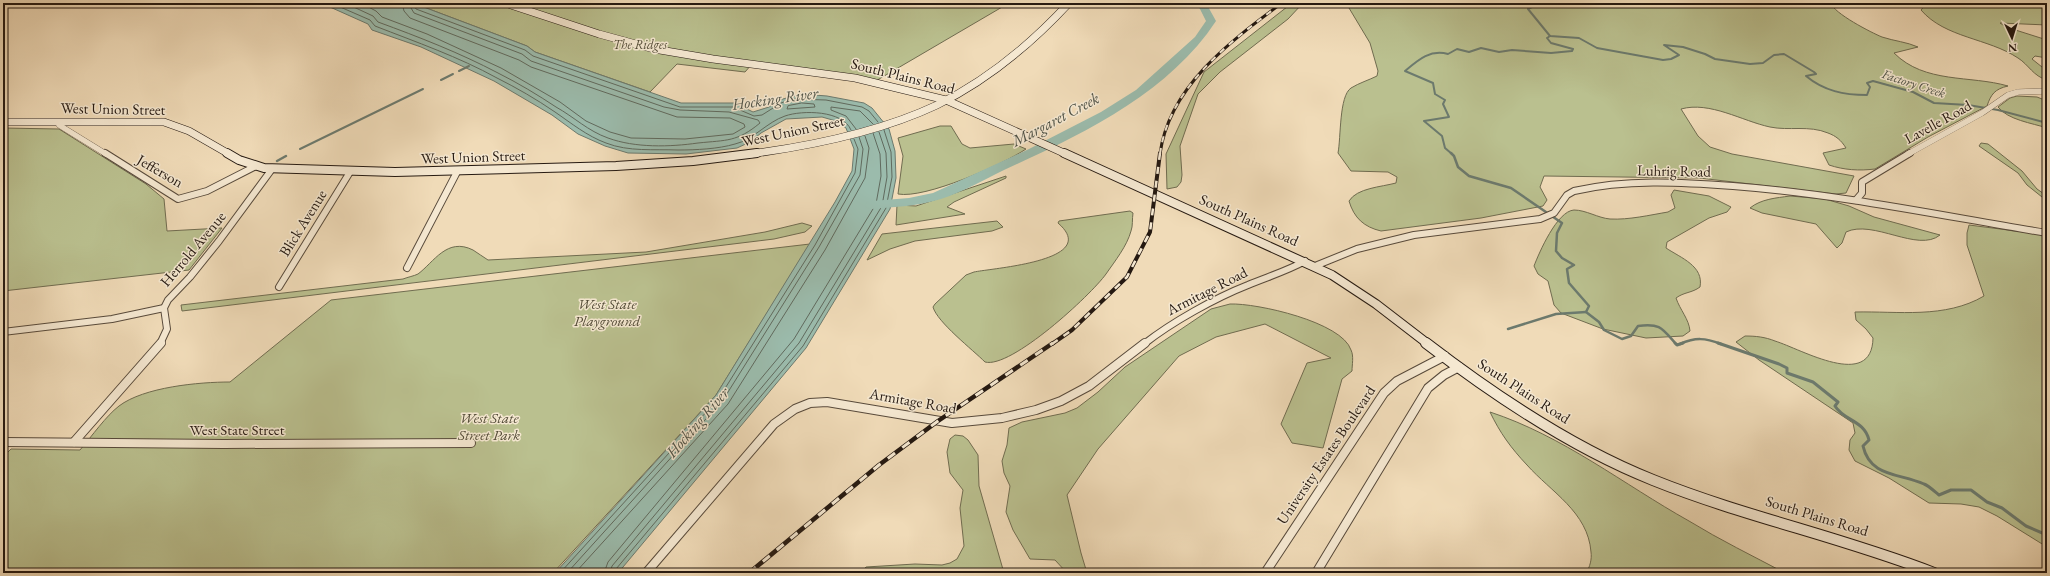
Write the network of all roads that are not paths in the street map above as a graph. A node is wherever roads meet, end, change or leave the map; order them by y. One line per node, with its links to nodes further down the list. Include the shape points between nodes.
1 (505, 3): 4 (main road, South Plains Road, via 654,49 856,78)
2 (1069, 3): 4 (main road, West Union Street, via 1004,65)
3 (2047, 91): 11 (street, Lavelle Road, via 2008,95 1994,106 1920,146 1862,182 1862,193)
4 (946, 100): 10 (main road, West Union Street, via 910,115 830,140 753,155 692,162); 13 (main road, South Plains Road)
5 (3, 122): 6 (main road, West Union Street)
6 (60, 122): 7 (main road, West Union Street, via 168,123 190,132 233,158); 7 (street, Jefferson, via 59,125 178,199 220,184)
7 (256, 166): 8 (main road, West Union Street)
8 (272, 169): 9 (main road, West Union Street); 17 (street, Herrold Avenue, via 219,241)
9 (350, 172): 10 (main road, West Union Street); 16 (street, Blick Avenue)
10 (457, 172): 15 (street)
11 (1856, 200): 12 (street, Luhrig Road); 14 (street, Luhrig Road, via 1725,185 1636,183 1587,188 1566,195 1555,212 1545,217 1414,235 1357,249)
12 (2047, 232)
13 (1305, 261): 14 (main road, South Plains Road); 24 (street, Armitage Road, via 1291,269 1247,285 1197,310 1147,341 1089,386 1068,398 1036,410 1002,418 952,423 836,402 803,404 774,424)
14 (1315, 266): 19 (main road, South Plains Road, via 1369,298)
15 (407, 268)
16 (279, 287)
17 (164, 308): 18 (street, via 112,319); 22 (street, Herrold Avenue, via 167,329 159,346)
18 (3, 332)
19 (1445, 356): 20 (main road, South Plains Road); 25 (street, University Estates Boulevard, via 1404,377 1387,390)
20 (1459, 367): 26 (street, via 1428,388); 27 (main road, South Plains Road, via 1568,437 1635,472 1699,496 1855,543)
21 (3, 442): 22 (street, West State Street)
22 (74, 442): 23 (street, West State Street)
23 (471, 443)
24 (646, 573)
25 (1265, 573)
26 (1316, 573)
27 (1934, 573)

